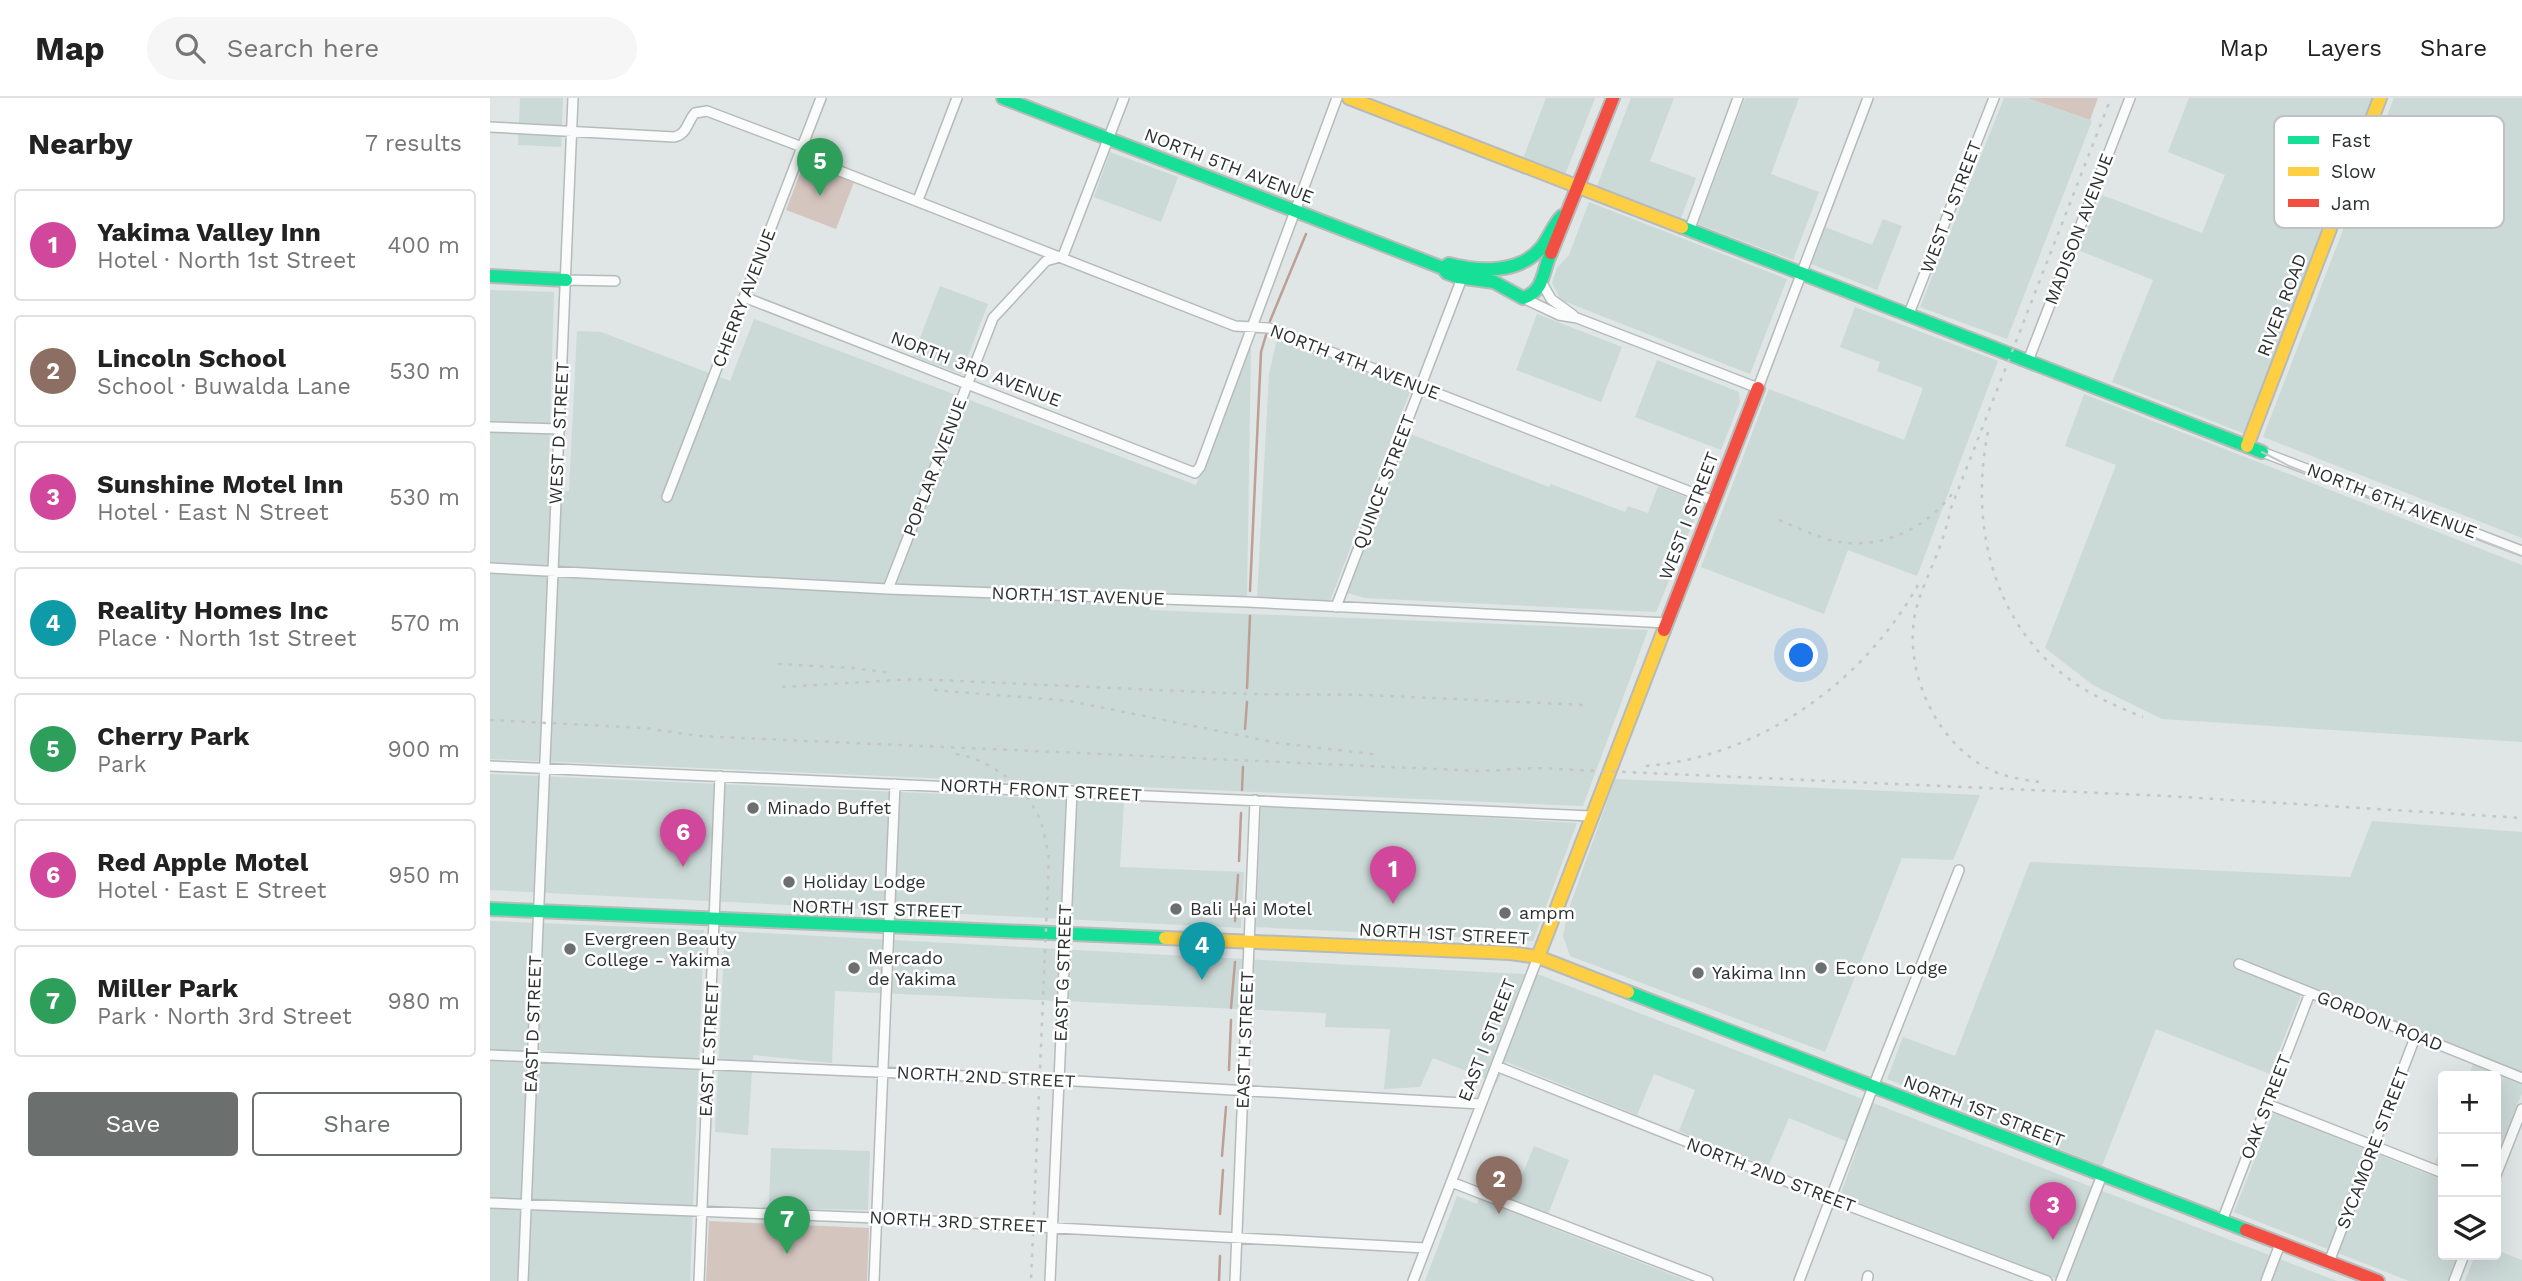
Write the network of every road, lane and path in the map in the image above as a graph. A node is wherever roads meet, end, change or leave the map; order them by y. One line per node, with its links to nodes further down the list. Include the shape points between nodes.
1 (573, 98): 17 (street, WEST D STREET)
2 (821, 98): 19 (street, CHERRY AVENUE)
3 (957, 98): 21 (street)
4 (1003, 98): 18 (main road, NORTH 5TH AVENUE)
5 (1124, 98): 18 (street)
6 (1336, 98): 22 (street)
7 (1349, 98): 14 (main road)
8 (1613, 98): 20 (main road)
9 (1738, 98): 25 (street)
10 (1868, 98): 29 (street, WEST I STREET)
11 (1994, 98): 38 (street, WEST J STREET)
12 (2130, 98): 41 (street, MADISON AVENUE)
13 (2380, 98): 15 (main road, RIVER ROAD)
14 (1365, 101): 20 (main road)
15 (2373, 116)
16 (490, 127): 17 (street, NORTH 4TH AVENUE)
17 (572, 132): 19 (street, NORTH 4TH AVENUE, via 674,137 685,131 695,113 707,111); 33 (street, WEST D STREET)
18 (1108, 137): 22 (main road, NORTH 5TH AVENUE); 26 (street)
19 (801, 151): 21 (street, NORTH 4TH AVENUE); 36 (street, CHERRY AVENUE)
20 (1576, 187): 23 (main road); 25 (main road)
21 (918, 200): 26 (street, NORTH 4TH AVENUE)
22 (1293, 211): 28 (main road, NORTH 5TH AVENUE); 40 (street)
23 (1565, 214): 27 (main road, via 1539,250); 32 (main road)
24 (2330, 228): 47 (main road, RIVER ROAD)
25 (1689, 231): 29 (main road)
26 (1063, 257): 40 (street, NORTH 4TH AVENUE, via 1236,326); 42 (street, POPLAR AVENUE, via 1046,261 993,318)
27 (1519, 263): 28 (main road, NORTH 5TH AVENUE, via 1491,270 1449,264); 32 (main road, via 1535,265); 35 (main road, via 1506,279)
28 (1443, 268): 31 (main road, NORTH 5TH AVENUE)
29 (1802, 273): 38 (main road); 44 (street, WEST I STREET)
30 (490, 276): 33 (main road)
31 (1462, 278): 35 (main road, NORTH 5TH AVENUE, via 1490,280); 43 (street, QUINCE STREET)
32 (1542, 279): 37 (main road, via 1537,292); 39 (street, via 1551,299)
33 (566, 280): 34 (street); 46 (street, WEST D STREET)
34 (615, 281)
35 (1509, 289): 37 (main road)
36 (744, 297): 42 (street, NORTH 3RD AVENUE); 49 (street, CHERRY AVENUE)
37 (1523, 298): 39 (street)
38 (1908, 316): 41 (main road)
39 (1577, 318): 44 (street)
40 (1251, 327): 42 (street, NORTH 3RD AVENUE, via 1195,472); 43 (street, NORTH 4TH AVENUE, via 1269,328)
41 (2028, 361): 47 (main road)
42 (967, 384): 54 (street, POPLAR AVENUE)
43 (1420, 387): 50 (street, NORTH 4TH AVENUE); 55 (street, QUINCE STREET)
44 (1758, 388): 50 (main road, WEST I STREET)
45 (490, 427): 46 (street)
46 (560, 429): 53 (street, WEST D STREET)
47 (2247, 446): 48 (main road)
48 (2262, 452): 51 (street, NORTH 6TH AVENUE)
49 (667, 498)
50 (1714, 500): 56 (main road, WEST I STREET)
51 (2522, 551)
52 (490, 568): 53 (street, NORTH 1ST AVENUE)
53 (553, 570): 54 (street, NORTH 1ST AVENUE); 58 (street, WEST D STREET)
54 (888, 589): 55 (street, NORTH 1ST AVENUE)
55 (1336, 607): 56 (street, NORTH 1ST AVENUE)
56 (1667, 622): 59 (main road, WEST I STREET)
57 (490, 765): 58 (street, NORTH FRONT STREET)
58 (543, 768): 60 (street, NORTH FRONT STREET); 67 (street, EAST D STREET)
59 (1609, 772): 64 (main road, EAST I STREET)
60 (720, 776): 61 (street, NORTH FRONT STREET); 68 (street, EAST E STREET)
61 (895, 784): 62 (street, NORTH FRONT STREET); 69 (street)
62 (1072, 791): 63 (street, NORTH FRONT STREET); 70 (street, EAST G STREET)
63 (1255, 800): 64 (street, NORTH FRONT STREET); 71 (street, EAST H STREET)
64 (1591, 816): 72 (main road, EAST I STREET)
65 (1959, 870): 83 (street)
66 (490, 909): 67 (main road, NORTH 1ST STREET)
67 (537, 911): 68 (main road, NORTH 1ST STREET); 77 (street, EAST D STREET)
68 (714, 920): 69 (main road, NORTH 1ST STREET); 78 (street, EAST E STREET)
69 (889, 927): 70 (main road, NORTH 1ST STREET); 80 (street)
70 (1064, 934): 71 (main road, NORTH 1ST STREET); 82 (street, EAST G STREET)
71 (1250, 943): 72 (main road, NORTH 1ST STREET); 84 (street, EAST H STREET)
72 (1538, 957): 79 (street, EAST I STREET); 83 (main road, NORTH 1ST STREET)
73 (2239, 964): 74 (street, GORDON ROAD)
74 (2310, 993): 75 (street, GORDON ROAD); 86 (street, OAK STREET)
75 (2416, 1035): 81 (street, GORDON ROAD); 88 (street, SYCAMORE STREET)
76 (490, 1055): 77 (street, NORTH 2ND STREET)
77 (532, 1056): 78 (street, NORTH 2ND STREET); 95 (street, EAST D STREET)
78 (709, 1065): 80 (street, NORTH 2ND STREET); 96 (street, EAST E STREET)
79 (1496, 1066): 85 (street, EAST I STREET); 93 (street, NORTH 2ND STREET)
80 (883, 1072): 82 (street, NORTH 2ND STREET); 97 (street)
81 (2522, 1078)
82 (1058, 1080): 84 (street, NORTH 2ND STREET); 99 (street, EAST G STREET)
83 (1873, 1087): 91 (main road, NORTH 1ST STREET); 93 (street)
84 (1243, 1090): 85 (street, NORTH 2ND STREET); 100 (street, EAST H STREET)
85 (1481, 1104): 92 (street, EAST I STREET)
86 (2267, 1104): 88 (street); 98 (street, OAK STREET)
87 (2522, 1109): 89 (street)
88 (2374, 1146): 90 (street); 104 (street, SYCAMORE STREET)
89 (2501, 1162)
90 (2438, 1171)
91 (2102, 1174): 98 (main road, NORTH 1ST STREET); 114 (street)
92 (1451, 1182): 102 (street, EAST I STREET); 111 (street)
93 (1831, 1199): 112 (street); 113 (street, NORTH 2ND STREET)
94 (490, 1203): 95 (street, NORTH 3RD STREET)
95 (526, 1205): 96 (street, NORTH 3RD STREET); 105 (street, EAST D STREET)
96 (702, 1211): 97 (street, NORTH 3RD STREET); 106 (street, EAST E STREET)
97 (876, 1218): 99 (street, NORTH 3RD STREET); 107 (street)
98 (2222, 1221): 101 (main road, NORTH 1ST STREET)
99 (1052, 1227): 100 (street, NORTH 3RD STREET); 108 (street, EAST G STREET)
100 (1237, 1236): 102 (street, NORTH 3RD STREET); 109 (street, EAST H STREET)
101 (2280, 1244): 104 (main road, NORTH 1ST STREET); 115 (street)
102 (1425, 1248): 110 (street, EAST I STREET)
103 (2462, 1260): 117 (street)
104 (2329, 1262): 116 (main road, NORTH 1ST STREET)
105 (523, 1281)
106 (699, 1281)
107 (874, 1281)
108 (1050, 1281)
109 (1235, 1281)
110 (1413, 1281)
111 (1708, 1281)
112 (1799, 1281)
113 (2047, 1281)
114 (2061, 1281)
115 (2266, 1281)
116 (2378, 1281)
117 (2454, 1281)

